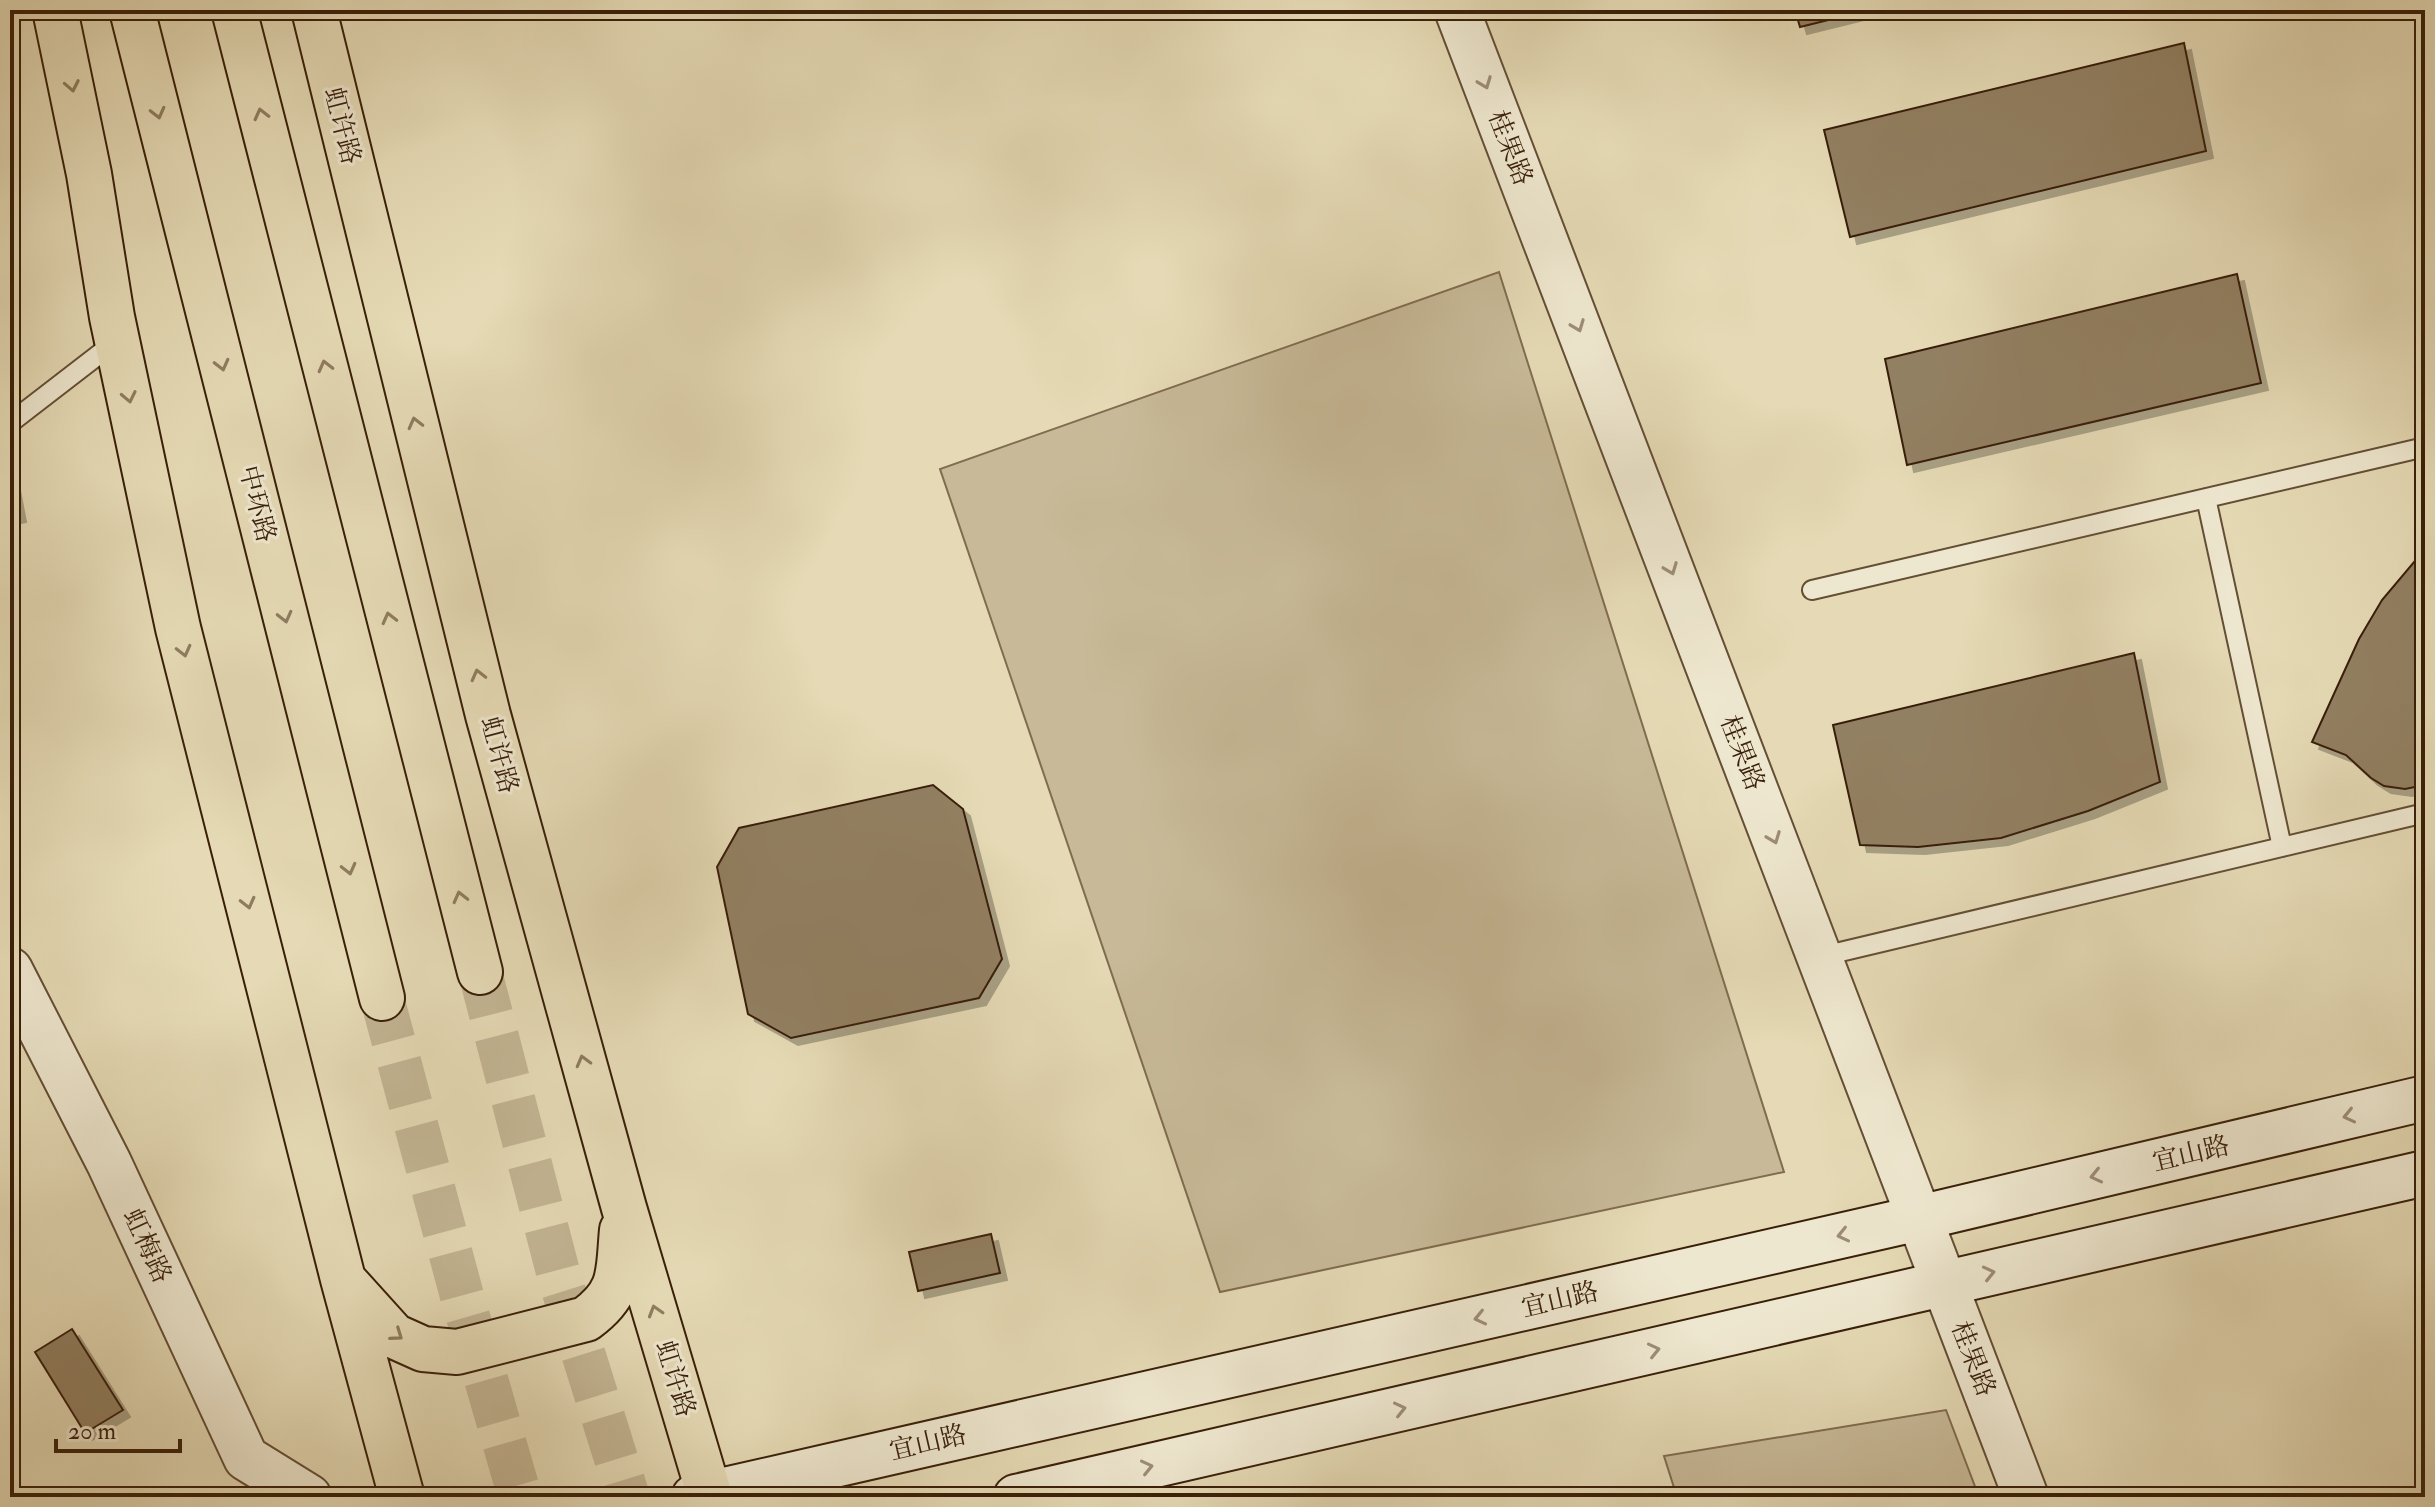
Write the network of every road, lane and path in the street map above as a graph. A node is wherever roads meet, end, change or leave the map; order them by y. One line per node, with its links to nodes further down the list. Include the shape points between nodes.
1 (55, 10): 6 (main road, one-way to 6)
2 (132, 10): 16 (main road, 中环路, one-way to 16)
3 (234, 10): 15 (main road, one-way to 3)
4 (314, 10): 19 (main road, 虹许路, one-way to 4, via 488,715)
5 (1457, 10): 13 (main road, 桂果路, one-way to 13)
6 (117, 340): 7 (lane); 21 (main road, one-way to 21, via 178,628)
7 (10, 423)
8 (2425, 447): 9 (lane)
9 (2206, 498): 10 (lane); 12 (lane)
10 (1812, 590)
11 (2425, 813): 12 (lane)
12 (2282, 847): 13 (lane)
13 (1819, 957): 20 (main road, 桂果路)
14 (10, 970): 24 (main road, 虹梅路, via 109,1163 246,1458)
15 (480, 972)
16 (382, 998)
17 (2425, 1098): 20 (main road, 宜山路, one-way to 20)
18 (2425, 1173): 22 (main road, one-way to 18)
19 (624, 1208): 21 (main road, one-way to 19, via 394,1336 423,1349 457,1352 572,1323 604,1306 617,1284); 23 (main road, 虹许路, one-way to 19)
20 (1919, 1218): 22 (main road, 桂果路); 23 (main road, 宜山路, one-way to 23)
21 (343, 1279): 25 (main road)
22 (1944, 1284): 26 (main road, one-way to 22); 27 (main road, 桂果路)
23 (704, 1496)
24 (309, 1497)
25 (402, 1497)
26 (1016, 1497)
27 (2026, 1497)

